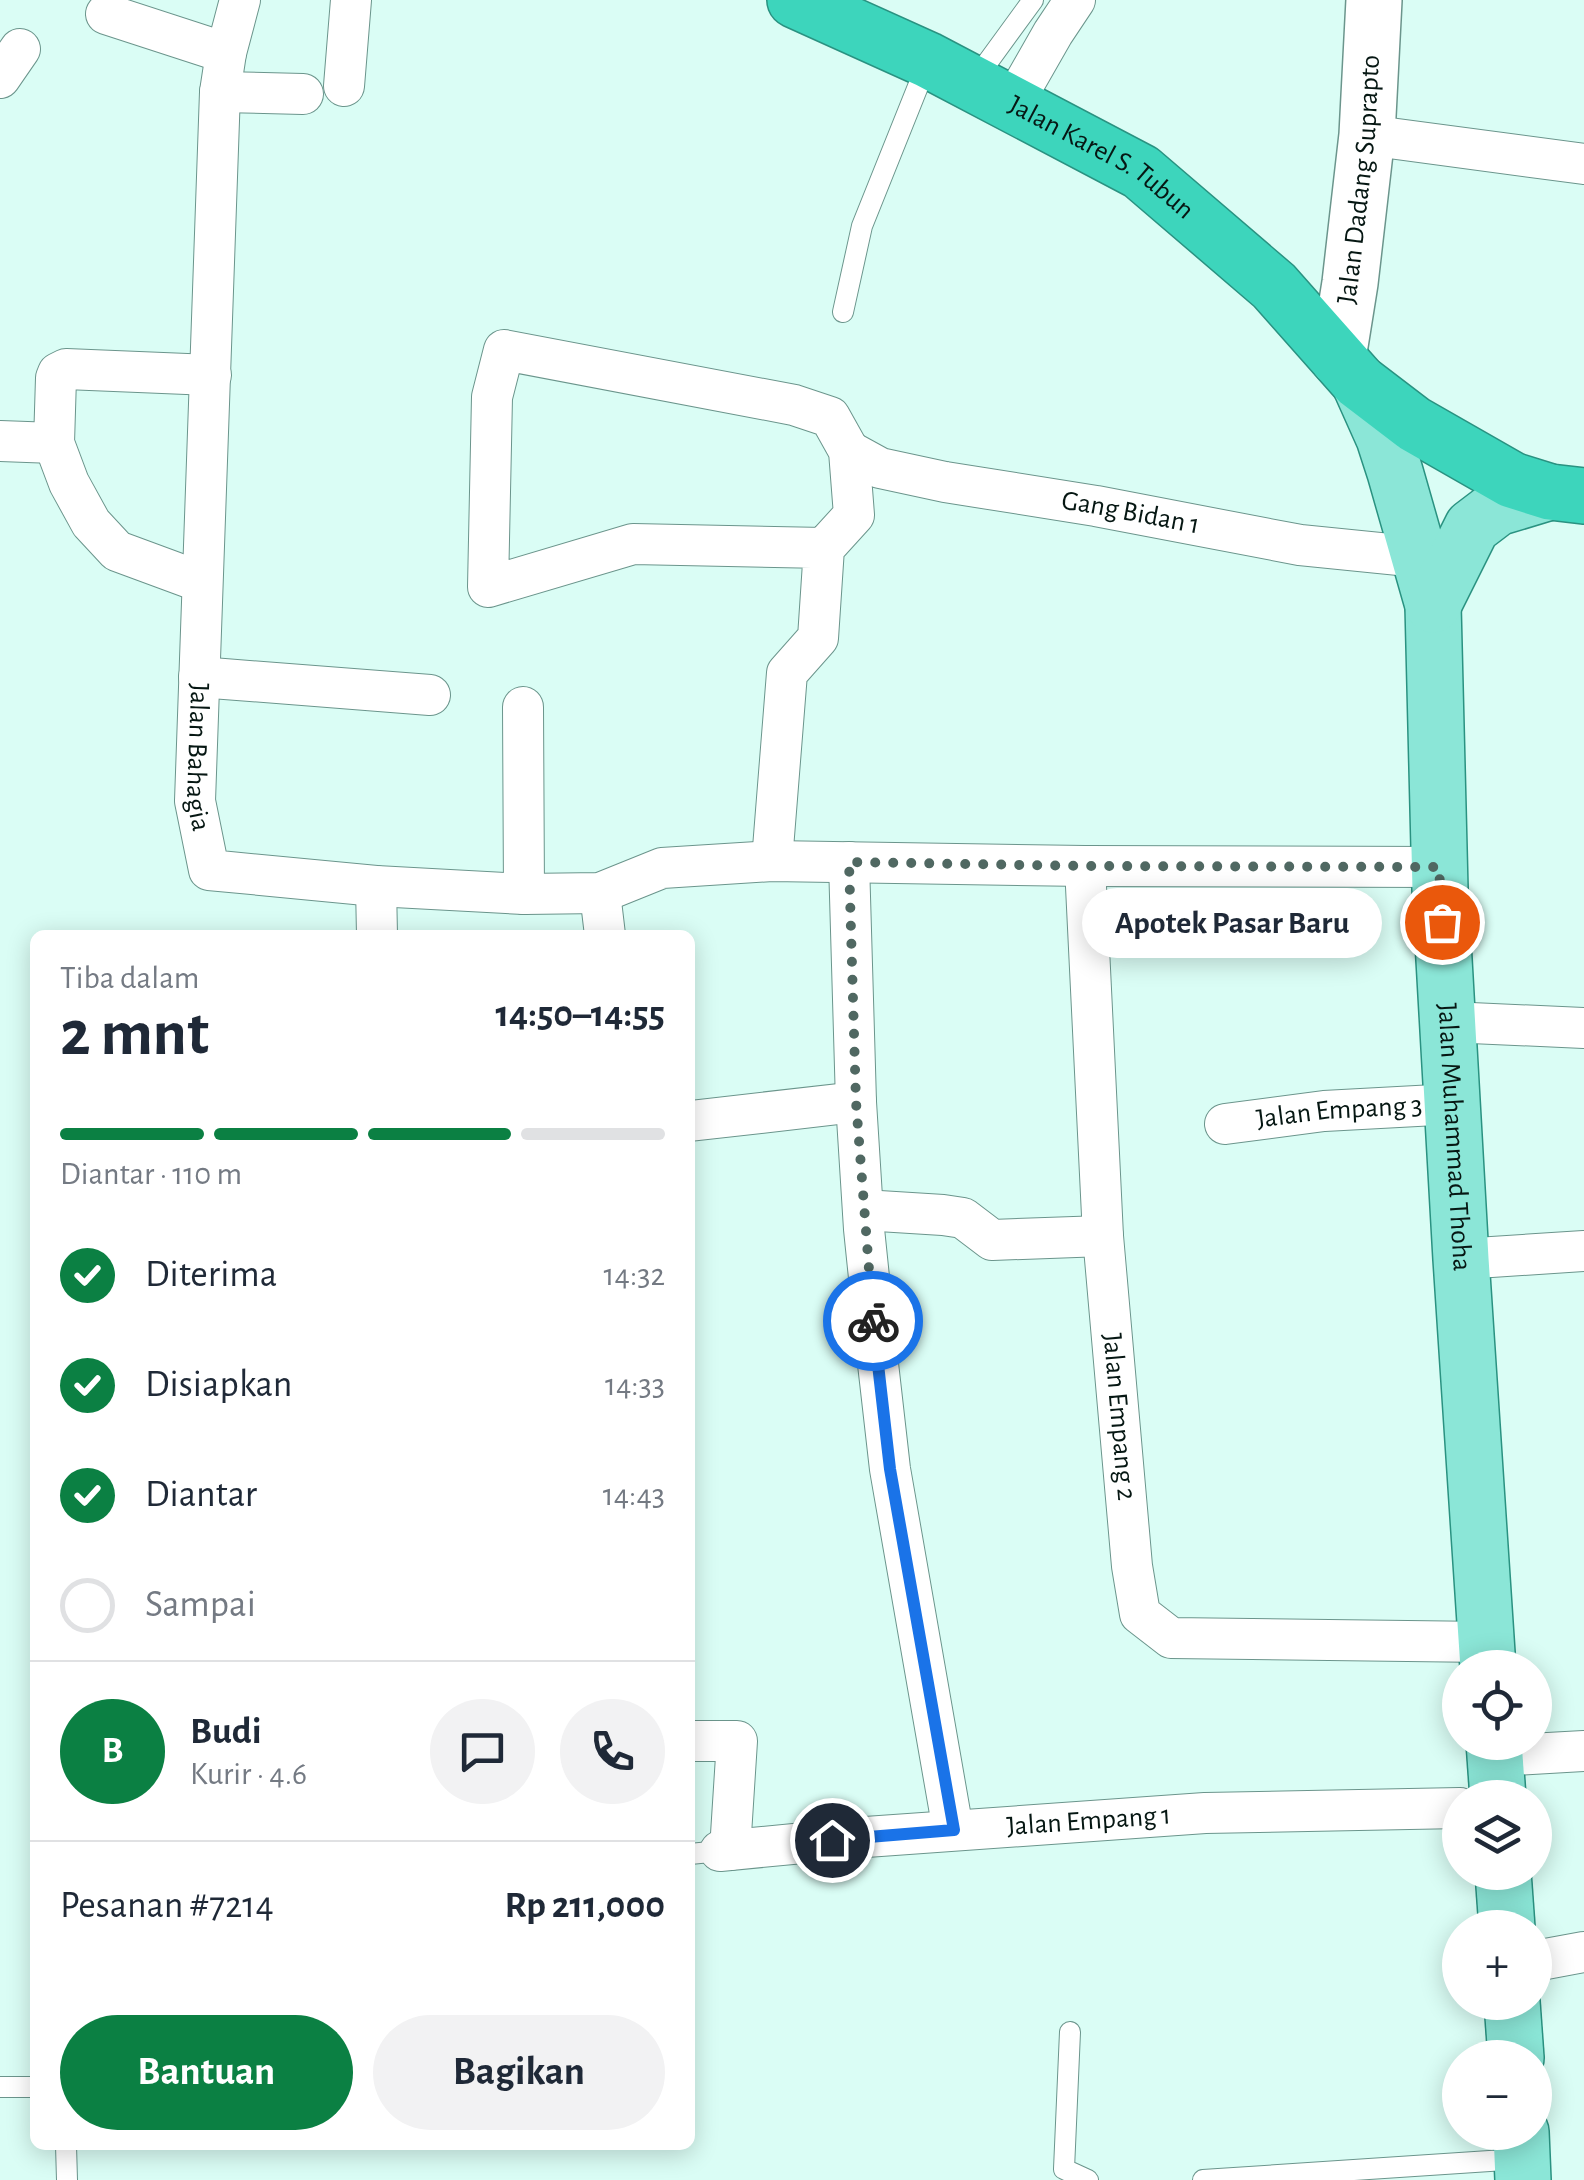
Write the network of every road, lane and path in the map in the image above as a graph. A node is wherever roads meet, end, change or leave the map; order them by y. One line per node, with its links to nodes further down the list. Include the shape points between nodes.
1 (240, 0): 8 (street, Jalan Bahagia)
2 (352, 0): 10 (street)
3 (795, 0): 9 (highway, Jalan Karel S. Tubun)
4 (1033, 0): 9 (lane)
5 (1074, 0): 9 (street)
6 (1374, 0): 12 (street, Jalan Dadang Suprapto)
7 (106, 14): 8 (street)
8 (223, 72): 11 (street); 16 (street, Jalan Bahagia)
9 (971, 82): 14 (lane, via 862,226); 15 (highway, Jalan Karel S. Tubun, via 1142,172 1274,286)
10 (344, 86)
11 (302, 94)
12 (1367, 135): 13 (street); 15 (street, Jalan Dadang Suprapto, via 1350,283)
13 (1584, 164)
14 (843, 312)
15 (1349, 370): 20 (highway, Jalan Karel S. Tubun, via 1414,424 1512,480); 22 (main road, Jalan Muhammad Thoha, via 1384,438)
16 (211, 375): 18 (street, via 61,371); 23 (street, Jalan Bahagia)
17 (0, 441): 18 (street)
18 (54, 443): 23 (street, via 68,483 116,551)
19 (849, 451): 21 (street, via 854,516); 21 (street, via 830,417 794,405 504,350 492,397 488,587 633,544); 22 (street, Gang Bidan 1, via 880,468 1300,544)
20 (1567, 494): 22 (main road, Jalan Muhammad Thoha, via 1496,508)
21 (824, 548): 27 (street, via 818,638 787,673)
22 (1426, 581): 30 (main road, Jalan Muhammad Thoha)
23 (201, 582): 24 (street, Jalan Bahagia)
24 (198, 677): 25 (street); 31 (street, Jalan Bahagia, via 194,801 210,870)
25 (430, 694)
26 (524, 707): 33 (street)
27 (772, 862): 28 (street, Jalan Bahagia); 32 (street, Jalan Bahagia, via 662,868)
28 (849, 862): 29 (street, Jalan Bahagia); 38 (street)
29 (1085, 866): 30 (street, Jalan Bahagia); 43 (street, Jalan Empang 2)
30 (1439, 867): 36 (main road, Jalan Muhammad Thoha)
31 (376, 886): 33 (street, Jalan Bahagia); 34 (street)
32 (600, 893): 33 (street, Jalan Bahagia); 35 (street)
33 (524, 894)
34 (377, 930)
35 (604, 930)
36 (1449, 1022): 37 (street); 39 (main road, Jalan Muhammad Thoha)
37 (1584, 1028)
38 (856, 1102): 40 (street); 42 (street)
39 (1454, 1104): 41 (street, Jalan Empang 3); 45 (main road, Jalan Muhammad Thoha)
40 (695, 1120)
41 (1226, 1124)
42 (863, 1210): 43 (street, via 963,1218 992,1240); 52 (street, via 890,1469)
43 (1103, 1236): 47 (street, Jalan Empang 2, via 1140,1614 1171,1638)
44 (1584, 1251): 45 (street)
45 (1461, 1259): 46 (main road, Jalan Muhammad Thoha)
46 (1487, 1650)
47 (1442, 1653)
48 (695, 1741): 53 (street, via 737,1741)
49 (1584, 1752): 50 (street)
50 (1495, 1765)
51 (1442, 1808): 52 (street, Jalan Empang 1, via 1205,1813)
52 (954, 1830): 53 (street, Jalan Empang 1)
53 (713, 1852)
54 (1584, 1952): 55 (street)
55 (1552, 1957)
56 (1070, 2032): 62 (lane, via 1064,2169)
57 (30, 2087): 58 (lane)
58 (0, 2088)
59 (66, 2150): 61 (lane)
60 (1522, 2157): 63 (lane)
61 (67, 2180)
62 (1088, 2180)
63 (1203, 2180)

